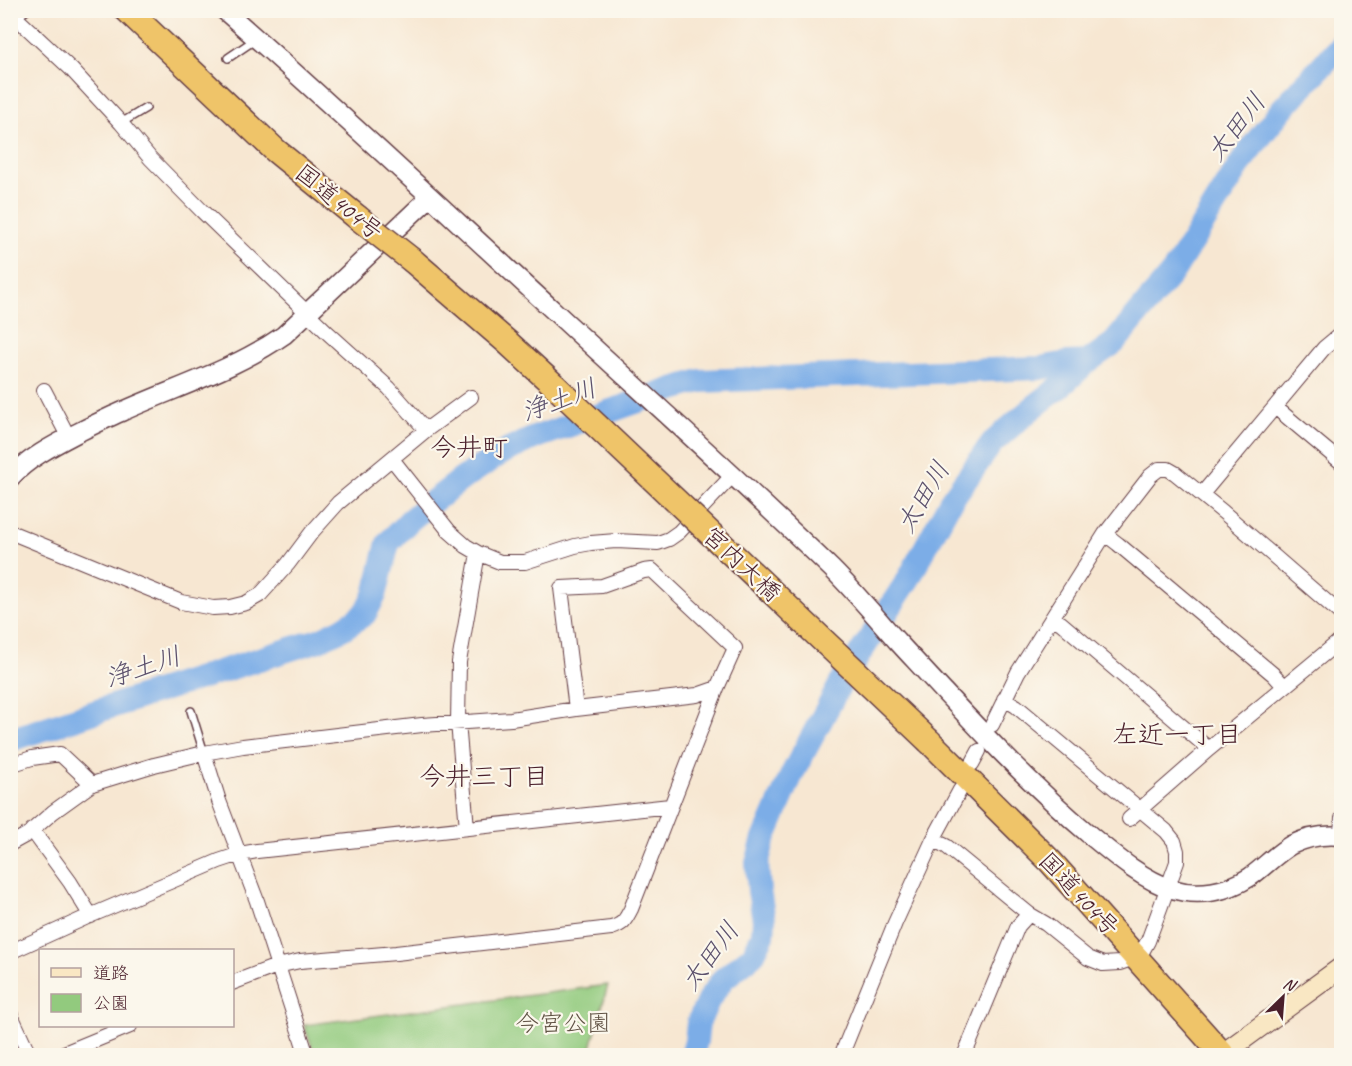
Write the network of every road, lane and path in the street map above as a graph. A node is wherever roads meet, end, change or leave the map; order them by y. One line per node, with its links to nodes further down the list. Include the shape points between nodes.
1 (127, 10): 11 (highway, 国道404号, bridge, via 276,151 413,261)
2 (224, 10): 4 (street)
3 (18, 13): 7 (street)
4 (256, 39): 5 (lane); 8 (street)
5 (228, 58)
6 (146, 108): 7 (lane)
7 (122, 123): 9 (street, via 150,158)
8 (430, 197): 9 (street); 19 (street)
9 (307, 313): 15 (street, via 389,388); 16 (street, via 265,348 233,366 119,412)
10 (1341, 333): 14 (street)
11 (556, 387): 35 (highway, 宮内大橋, bridge)
12 (44, 390): 16 (street)
13 (471, 396): 15 (street)
14 (1275, 407): 18 (street); 21 (street)
15 (426, 430): 17 (street)
16 (69, 438): 20 (street, via 31,460)
17 (392, 459): 22 (street, via 339,503 260,595 230,607 181,602); 24 (street, via 450,531)
18 (1341, 463)
19 (732, 476): 24 (street, via 679,532 658,543 591,543 525,562 500,561); 53 (street, via 834,572 1036,787 1108,850)
20 (10, 478)
21 (1202, 494): 23 (street, via 1168,469 1159,469); 25 (street)
22 (10, 532)
23 (1105, 534): 26 (street); 28 (street)
24 (478, 553): 33 (street, via 459,662)
25 (1341, 615)
26 (1052, 618): 30 (street); 36 (street)
27 (1341, 639): 28 (street)
28 (1284, 686): 36 (street)
29 (717, 688): 31 (street, via 698,694); 31 (street, via 735,648 652,570 644,571 602,586 561,588); 43 (street)
30 (1004, 699): 34 (street); 44 (street)
31 (576, 709): 33 (street)
32 (191, 711): 38 (lane)
33 (458, 722): 38 (street); 47 (street)
34 (992, 725)
35 (929, 741): 57 (highway, 国道404号, via 1050,861)
36 (1209, 749): 44 (street)
37 (979, 751): 39 (street)
38 (204, 753): 41 (street); 52 (street)
39 (972, 764)
40 (10, 765): 41 (street, via 60,754)
41 (92, 784): 48 (street)
42 (960, 790): 50 (street)
43 (670, 806): 47 (street); 58 (street, via 631,909 620,925)
44 (1140, 810): 46 (street); 53 (street, via 1174,841 1177,862)
45 (1341, 818): 49 (street)
46 (1129, 819)
47 (467, 828): 52 (street)
48 (32, 830): 51 (street); 55 (street)
49 (1341, 836): 53 (street, via 1318,836 1296,843 1232,887 1188,893)
50 (933, 840): 54 (street, via 946,846); 67 (street)
51 (10, 844)
52 (240, 854): 55 (street); 58 (street)
53 (1168, 888): 57 (street, via 1148,941)
54 (1029, 914): 57 (street, via 1088,958 1120,963); 68 (street, via 1018,926)
55 (91, 916): 56 (street)
56 (10, 952)
57 (1137, 957): 63 (highway, 国道404号)
58 (277, 966): 60 (street); 66 (street)
59 (1341, 967): 63 (main road)
60 (234, 982)
61 (10, 1013): 64 (street)
62 (128, 1027): 65 (street)
63 (1222, 1055)
64 (30, 1056)
65 (57, 1056)
66 (307, 1056)
67 (841, 1056)
68 (964, 1056)

